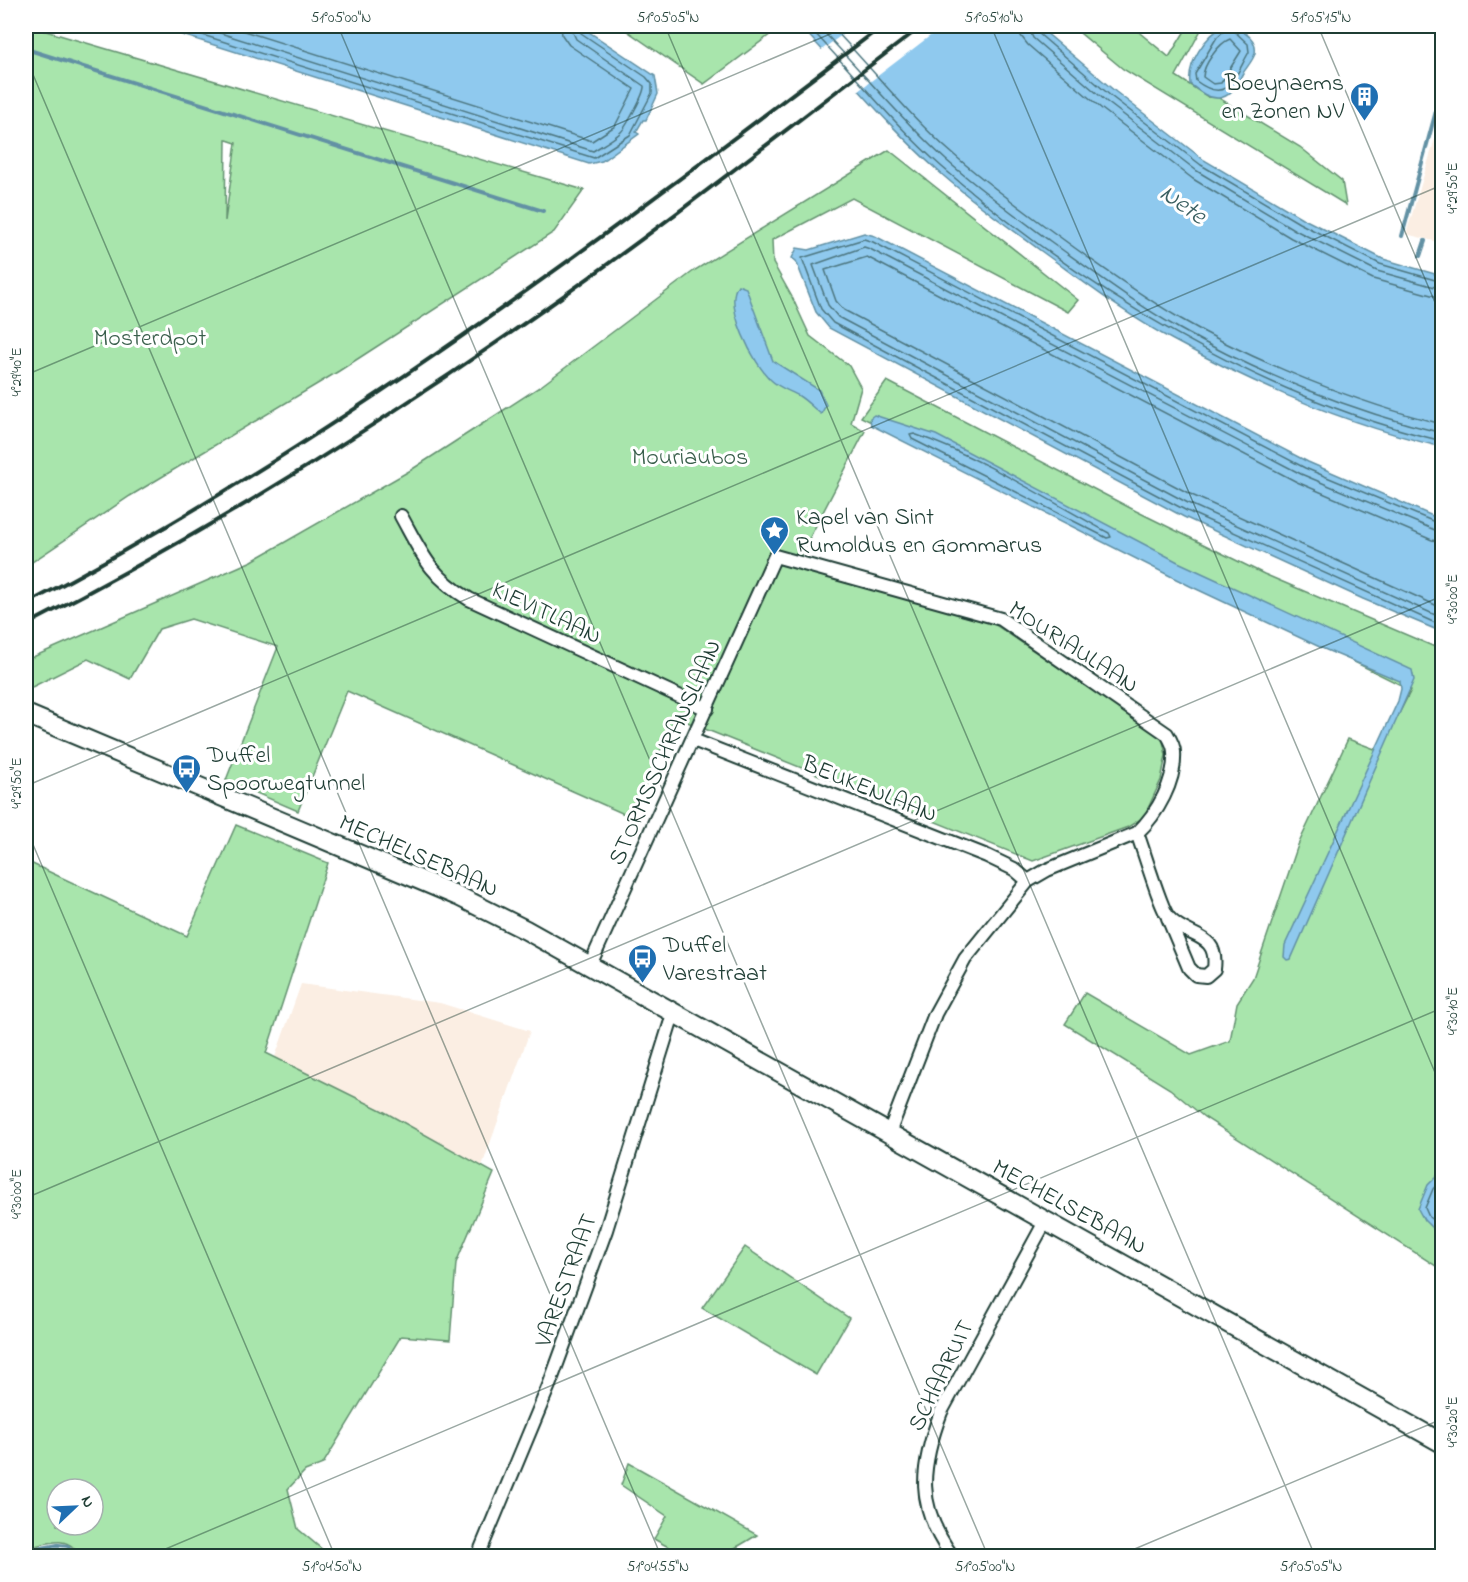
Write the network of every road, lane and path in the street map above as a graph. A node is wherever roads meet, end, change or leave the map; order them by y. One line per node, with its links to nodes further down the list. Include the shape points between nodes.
1 (401, 516): 3 (street, KIEVITLAAN, via 429,566 446,585)
2 (775, 556): 3 (street, STORMSSCHRANSLAAN); 6 (street, MOURIAULAAN, via 1001,619 1167,734 1174,751 1167,789 1153,818)
3 (707, 709): 5 (street, STORMSSCHRANSLAAN)
4 (26, 715): 11 (main road, MECHELSEBAAN, via 458,896)
5 (693, 740): 7 (street, BEUKENLAAN); 11 (street, STORMSSCHRANSLAAN)
6 (1137, 834): 8 (street, MOURIAULAAN); 10 (street)
7 (1014, 868): 8 (street); 9 (street, BEUKENLAAN)
8 (1047, 870): 9 (street, MOURIAULAAN)
9 (1028, 881): 13 (street, MOURIAULAAN, via 965,959 935,1014)
10 (1168, 918): 10 (street, via 1189,968 1196,975 1206,976 1214,969 1216,955 1212,948)
11 (590, 965): 12 (main road, MECHELSEBAAN)
12 (674, 1011): 13 (main road, MECHELSEBAAN); 16 (street, VARESTRAAT, via 598,1251 550,1383)
13 (889, 1133): 14 (main road, MECHELSEBAAN)
14 (1046, 1220): 15 (main road, MECHELSEBAAN); 17 (street, SCHAARUIT, via 941,1412 929,1443 924,1473 926,1507)
15 (1443, 1443)
16 (478, 1557)
17 (951, 1557)

